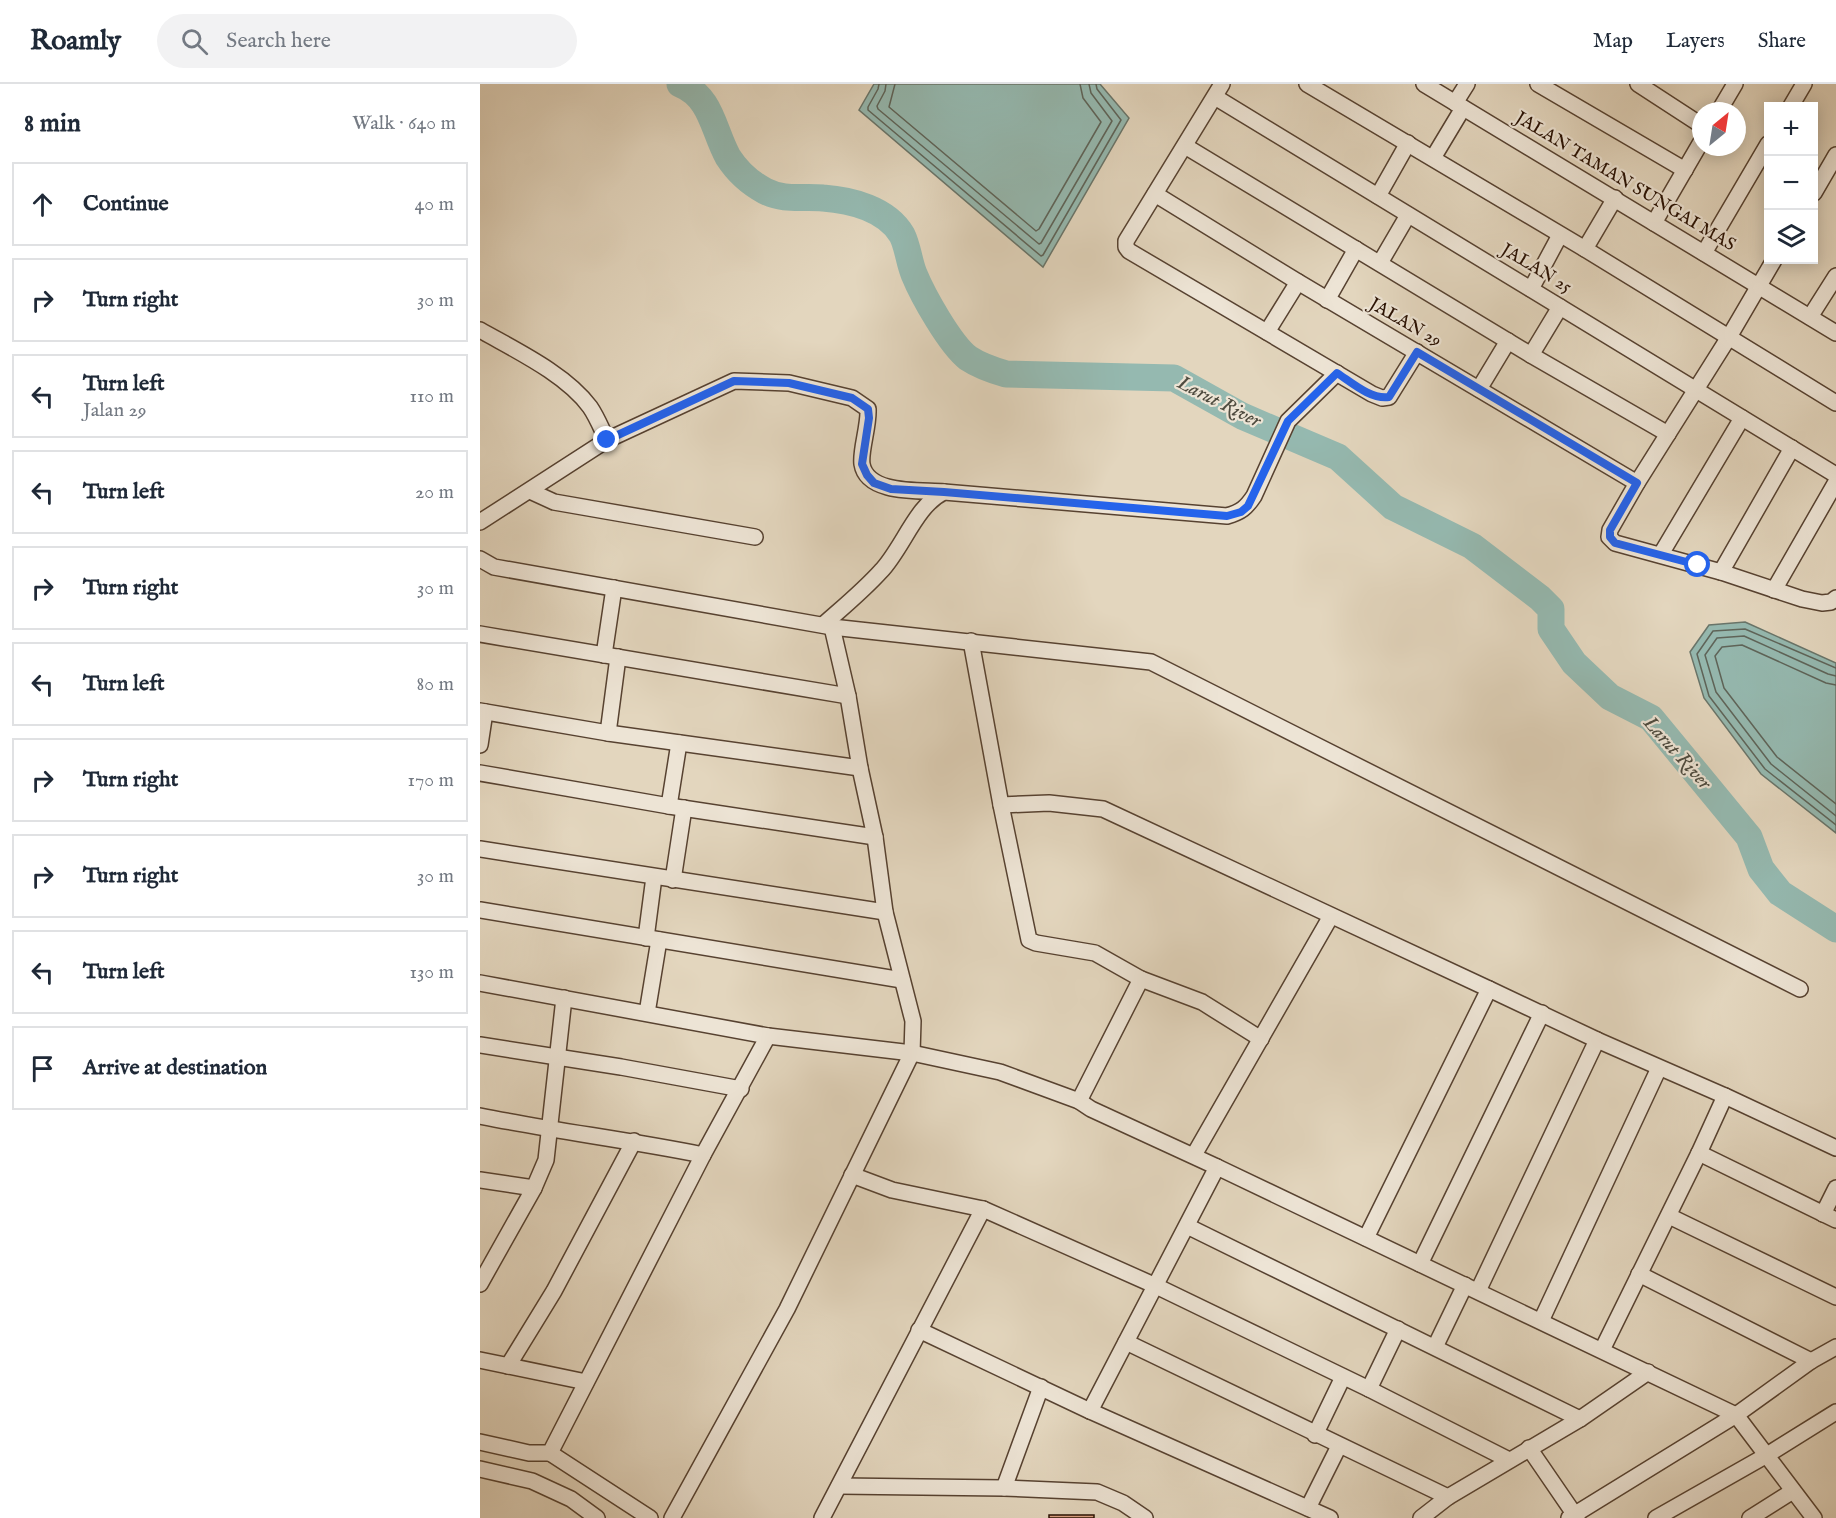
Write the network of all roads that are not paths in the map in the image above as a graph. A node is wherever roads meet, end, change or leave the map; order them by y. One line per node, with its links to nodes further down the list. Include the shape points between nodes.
1 (1307, 84): 13 (street)
2 (1424, 84): 11 (street, JALAN TAMAN SUNGAI MAS)
3 (1467, 84): 11 (street)
4 (1538, 84): 19 (street)
5 (1638, 84): 12 (street)
6 (1735, 84): 9 (street)
7 (1804, 84): 10 (street)
8 (1219, 91): 14 (street); 22 (street, JALAN 25)
9 (1724, 102)
10 (1793, 102)
11 (1459, 105): 18 (street); 23 (street, JALAN TAMAN SUNGAI MAS)
12 (1692, 119)
13 (1408, 143): 18 (street); 22 (street)
14 (1185, 146): 21 (street); 27 (street)
15 (1764, 151): 29 (street)
16 (1836, 155): 20 (street)
17 (1693, 156): 19 (street)
18 (1433, 158): 26 (street)
19 (1685, 170): 25 (street)
20 (1818, 186)
21 (1155, 194): 33 (street, JALAN 29); 40 (street, via 1126,241 1129,251)
22 (1378, 196): 24 (street, JALAN 25)
23 (1615, 198): 25 (street, JALAN TAMAN SUNGAI MAS); 28 (street)
24 (1408, 215): 30 (street); 35 (street, JALAN 25)
25 (1654, 223): 29 (street, JALAN TAMAN SUNGAI MAS)
26 (1560, 235): 28 (street); 35 (street)
27 (1356, 249): 30 (street); 36 (street)
28 (1585, 249): 42 (street)
29 (1704, 253): 34 (street, JALAN TAMAN SUNGAI MAS)
30 (1380, 263): 43 (street)
31 (1772, 264): 34 (street)
32 (1836, 276): 38 (street)
33 (1298, 282): 36 (street, JALAN 29); 40 (street)
34 (1758, 286): 38 (street, JALAN TAMAN SUNGAI MAS); 42 (street)
35 (1531, 289): 37 (street, JALAN 25)
36 (1327, 300): 44 (street, JALAN 29)
37 (1560, 307): 45 (street); 48 (street, JALAN 25)
38 (1810, 317): 41 (street, JALAN TAMAN SUNGAI MAS)
39 (480, 330): 52 (street, via 569,386 590,407)
40 (1267, 332): 46 (street)
41 (1836, 333)
42 (1729, 337): 48 (street); 49 (street)
43 (1508, 341): 45 (street); 47 (street)
44 (1417, 352): 46 (street, via 1389,397 1372,394); 47 (street, JALAN 29)
45 (1531, 355): 51 (street)
46 (1337, 373): 58 (street, via 1288,421 1260,484 1241,512 1227,516)
47 (1479, 389): 56 (street, JALAN 29)
48 (1696, 390): 50 (street, JALAN 25); 51 (street)
49 (1836, 403)
50 (1742, 418): 53 (street, JALAN 25); 61 (street)
51 (1668, 434): 56 (street)
52 (607, 440): 57 (street); 58 (street, via 734,381 789,383 852,398 868,409 862,464 874,483 891,489)
53 (1792, 448): 54 (street, JALAN 25); 63 (street)
54 (1836, 475)
55 (1836, 482): 65 (street)
56 (1637, 483): 61 (street, via 1610,530 1610,537 1615,543)
57 (530, 491): 59 (street); 60 (street, via 554,502)
58 (944, 492): 67 (street, via 927,504 882,571)
59 (480, 522)
60 (755, 537)
61 (1661, 554): 63 (street)
62 (480, 559): 64 (street, via 494,567)
63 (1721, 572): 65 (street)
64 (614, 588): 67 (street); 70 (street)
65 (1774, 590): 66 (street, via 1822,603)
66 (1836, 598)
67 (827, 626): 69 (street); 71 (street)
68 (480, 634): 70 (street)
69 (971, 641): 78 (street); 92 (street, via 1150,662)
70 (611, 656): 71 (street); 73 (street)
71 (848, 696): 76 (street)
72 (483, 711): 73 (street); 75 (street)
73 (608, 733): 74 (street)
74 (679, 743): 76 (street); 79 (street)
75 (480, 745)
76 (860, 768): 80 (street)
77 (480, 772): 79 (street)
78 (1000, 805): 86 (street, via 1049,803 1103,809); 88 (street, via 1029,940 1095,953)
79 (677, 807): 80 (street); 83 (street)
80 (875, 837): 85 (street)
81 (480, 849): 82 (street)
82 (654, 877): 83 (street); 87 (street)
83 (673, 880): 85 (street)
84 (480, 910): 87 (street)
85 (885, 912): 89 (street)
86 (1331, 916): 91 (street); 97 (street)
87 (652, 939): 89 (street); 94 (street)
88 (1141, 979): 97 (street, via 1202,1002); 105 (street)
89 (902, 980): 100 (street, via 913,1021)
90 (480, 983): 93 (street)
91 (1489, 989): 95 (street); 122 (street)
92 (1800, 989)
93 (564, 998): 94 (street); 101 (street)
94 (648, 1013): 96 (street)
95 (1542, 1013): 98 (street); 123 (street)
96 (768, 1036): 100 (street); 103 (street)
97 (1261, 1039): 112 (street)
98 (1597, 1040): 102 (street); 127 (street)
99 (480, 1045): 101 (street)
100 (912, 1053): 105 (street, via 1000,1072); 114 (street)
101 (556, 1057): 103 (street); 107 (street)
102 (1659, 1068): 104 (street); 129 (street)
103 (741, 1089): 111 (street)
104 (1725, 1096): 109 (street); 110 (street)
105 (1079, 1101): 112 (street)
106 (480, 1116): 107 (street)
107 (550, 1130): 108 (street); 116 (street, via 546,1160)
108 (634, 1141): 111 (street); 138 (street, via 554,1291)
109 (1836, 1148)
110 (1699, 1154): 119 (street); 120 (street)
111 (703, 1155): 141 (street)
112 (1194, 1155): 113 (street)
113 (1217, 1167): 121 (street); 122 (street)
114 (852, 1176): 118 (street, via 892,1190); 164 (street, via 786,1309)
115 (480, 1179): 116 (street)
116 (534, 1188): 125 (street)
117 (1836, 1188): 120 (street)
118 (983, 1209): 126 (street); 131 (street)
119 (1669, 1215): 124 (street); 128 (street)
120 (1830, 1217)
121 (1187, 1226): 126 (street); 130 (street)
122 (1366, 1238): 123 (street)
123 (1420, 1264): 127 (street)
124 (1639, 1275): 135 (street); 137 (street)
125 (480, 1284)
126 (1156, 1286): 132 (street); 140 (street)
127 (1472, 1288): 129 (street); 133 (street)
128 (1836, 1297)
129 (1541, 1321): 135 (street)
130 (1398, 1329): 133 (street); 143 (street)
131 (919, 1330): 142 (street); 156 (street)
132 (1126, 1342): 144 (street); 148 (street)
133 (1435, 1347): 147 (street)
134 (1836, 1347): 137 (street)
135 (1602, 1350): 139 (street)
136 (480, 1360): 138 (street)
137 (1811, 1361): 146 (street)
138 (508, 1366): 141 (street)
139 (1648, 1372): 146 (street); 147 (street)
140 (1343, 1377): 143 (street); 148 (street)
141 (586, 1382): 152 (street)
142 (1041, 1388): 144 (street); 157 (street)
143 (1369, 1389): 154 (street)
144 (1090, 1411): 160 (street)
145 (1835, 1413): 153 (street)
146 (1736, 1415): 153 (street); 161 (street)
147 (1580, 1419): 151 (street)
148 (1316, 1435): 150 (street)
149 (480, 1442): 152 (street, via 529,1453)
150 (1339, 1446): 159 (street); 160 (street)
151 (1529, 1448): 154 (street); 161 (street)
152 (550, 1453): 163 (street)
153 (1767, 1455): 158 (street); 169 (street)
154 (1509, 1460): 159 (street)
155 (480, 1469): 162 (street, via 532,1481 571,1499)
156 (839, 1486): 157 (street); 165 (street)
157 (1004, 1488): 166 (street, via 1096,1492)
158 (1793, 1491): 170 (street); 171 (street)
159 (1448, 1497): 168 (street)
160 (1308, 1508): 167 (street)
161 (1574, 1517)
162 (597, 1518)
163 (650, 1518)
164 (672, 1518)
165 (822, 1518)
166 (1145, 1518)
167 (1330, 1518)
168 (1421, 1518)
169 (1656, 1518)
170 (1750, 1518)
171 (1814, 1518)

